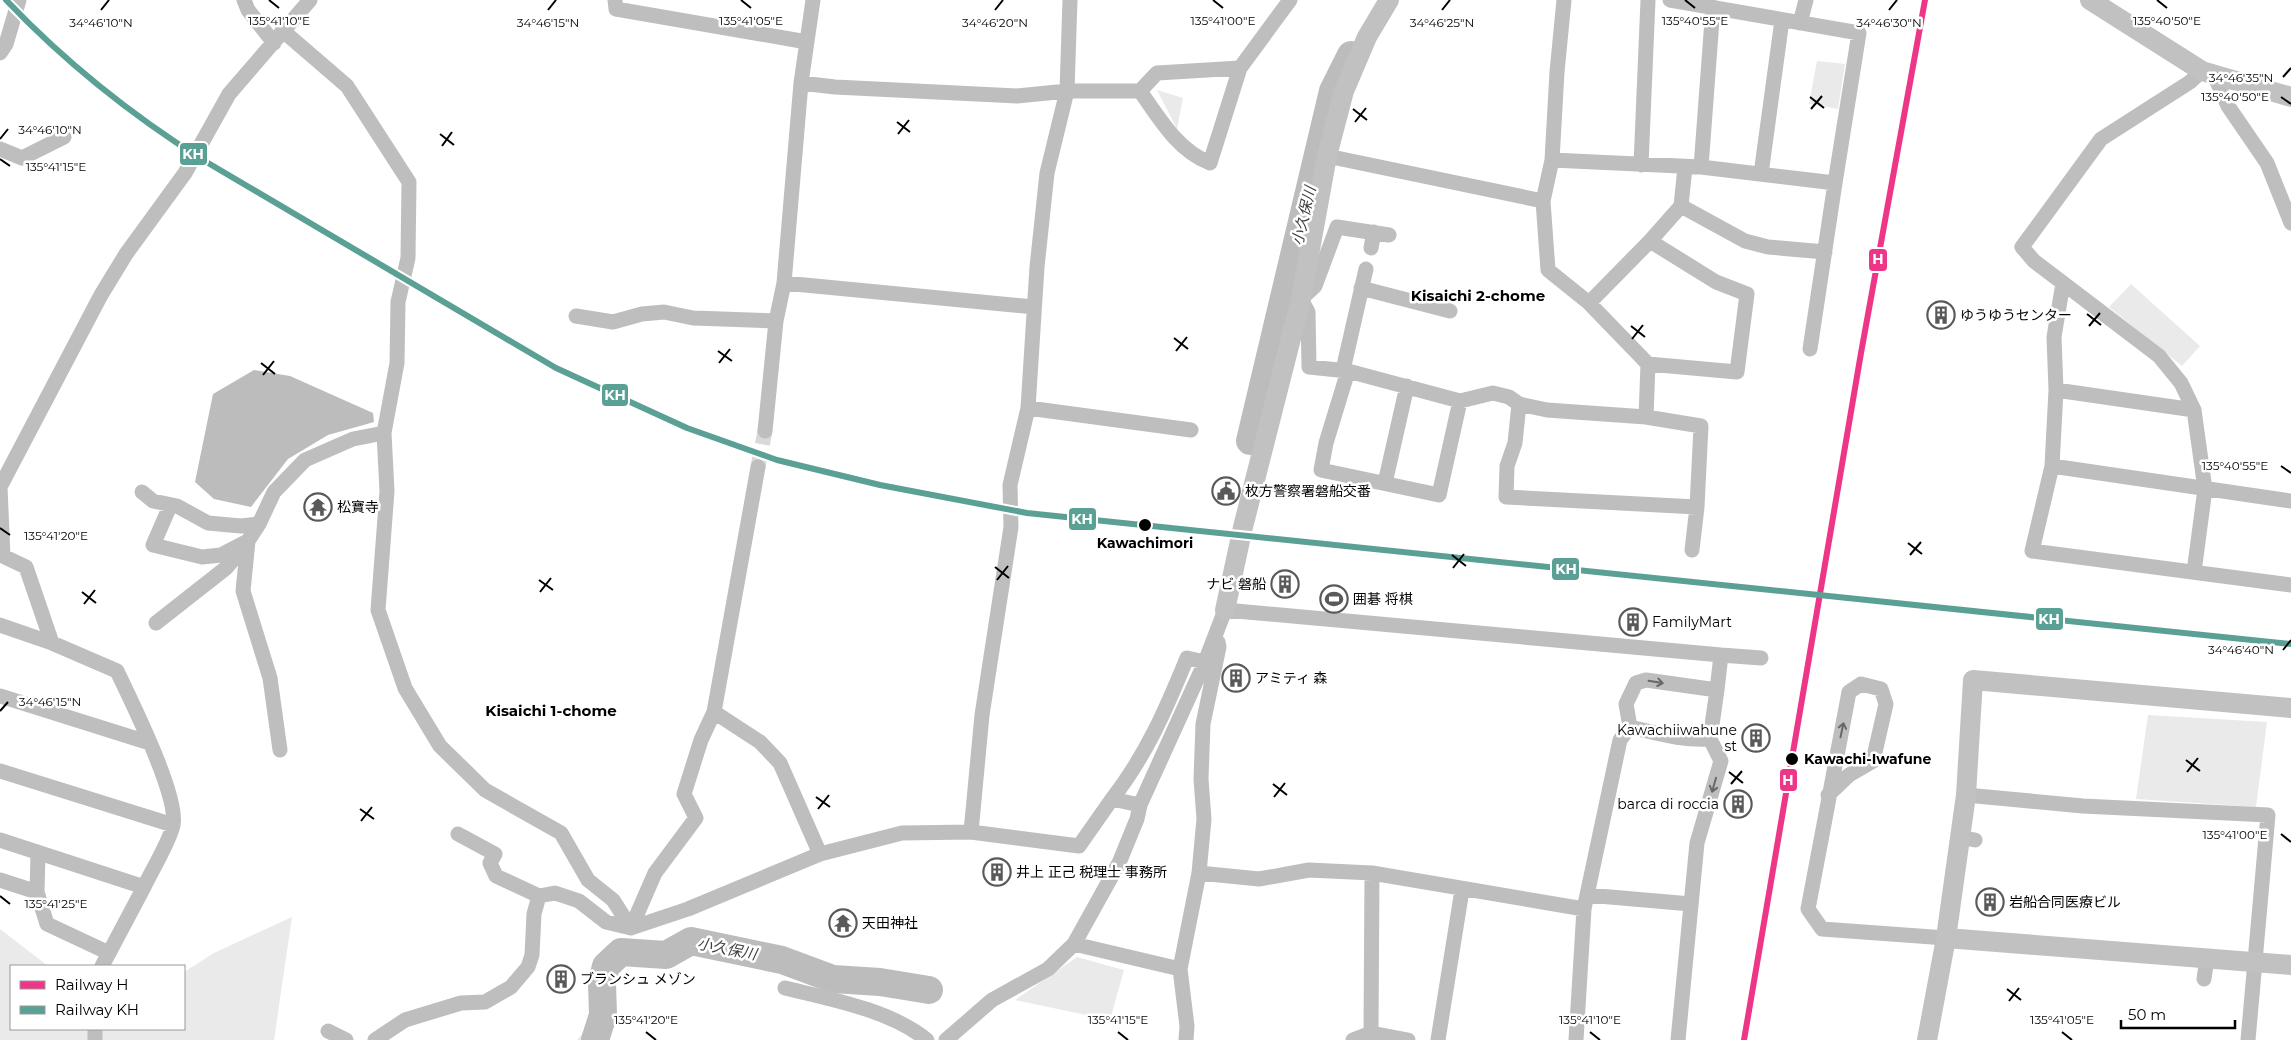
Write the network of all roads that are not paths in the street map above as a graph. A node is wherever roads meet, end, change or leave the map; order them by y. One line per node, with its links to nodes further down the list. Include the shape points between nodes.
1 (19, 0): 20 (street, via 6,44)
2 (244, 0): 19 (street)
3 (310, 0): 17 (street)
4 (615, 0): 18 (street, via 616,9)
5 (813, 0): 18 (street)
6 (1070, 0): 25 (street)
7 (1290, 0): 21 (street)
8 (1389, 0): 29 (street, via 1367,37 1344,91)
9 (1564, 0): 30 (street, via 1556,72)
10 (1648, 0): 31 (street)
11 (1670, 0): 14 (street)
12 (1806, 0): 16 (street)
13 (2090, 0): 22 (street)
14 (1713, 7): 15 (street); 33 (street)
15 (1782, 20): 16 (street); 34 (street)
16 (1800, 23): 35 (street, via 1859,33)
17 (282, 30): 19 (street); 64 (street, via 347,86 409,182 408,258 398,302 397,363)
18 (807, 42): 23 (street)
19 (274, 43): 68 (street, via 229,94 184,173 126,254)
20 (0, 53)
21 (1240, 68): 24 (street, via 1157,73); 24 (street, via 1210,164 1196,158 1168,130)
22 (2208, 73): 26 (street); 38 (street, via 2267,163); 44 (street, via 2101,139 2022,247 2034,262)
23 (801, 83): 25 (street, via 1017,96); 43 (street)
24 (1140, 90): 25 (street)
25 (1066, 91): 48 (street, via 1047,173)
26 (2291, 97)
27 (64, 137): 28 (street, via 22,158)
28 (0, 149)
29 (1327, 156): 36 (street); 46 (street)
30 (1552, 160): 31 (street); 36 (street)
31 (1641, 164): 32 (street)
32 (1685, 167): 33 (street); 37 (street)
33 (1701, 167): 34 (street)
34 (1761, 174): 35 (street)
35 (1835, 183): 41 (street)
36 (1543, 201): 47 (street, via 1548,270)
37 (1681, 206): 39 (street); 41 (street, via 1745,241 1768,247)
38 (2291, 223)
39 (1650, 242): 47 (street); 53 (street, via 1716,282 1746,294 1738,372)
40 (1371, 248): 46 (street, via 1382,233 1338,227 1315,286)
41 (1825, 252): 52 (street)
42 (1366, 269): 45 (street)
43 (784, 283): 48 (street); 51 (street)
44 (2062, 284): 56 (street, via 2054,337); 60 (street, via 2159,356 2181,383)
45 (1361, 288): 49 (street); 54 (street)
46 (1301, 299): 54 (street, via 1308,312 1309,367); 80 (street)
47 (1588, 303): 53 (street)
48 (1034, 307): 59 (street)
49 (1450, 311)
50 (576, 316): 51 (street, via 613,322 664,312 693,318)
51 (776, 322): 63 (street)
52 (1810, 349)
53 (1648, 364): 61 (street)
54 (1346, 370): 55 (street); 67 (street, via 1321,470)
55 (1407, 386): 57 (street); 67 (street)
56 (2056, 390): 60 (street); 65 (street)
57 (1460, 401): 58 (street, via 1493,393 1509,397); 67 (street, via 1440,495)
58 (1519, 404): 61 (street, via 1547,410); 73 (street, via 1515,443 1507,466 1506,497)
59 (1028, 408): 62 (street); 102 (street, via 1010,485 1011,527 982,715)
60 (2194, 410): 69 (street)
61 (1646, 417): 73 (street, via 1701,426)
62 (1191, 430)
63 (765, 431)
64 (384, 433): 74 (street, via 353,439 305,460 274,492); 116 (street, via 387,491 378,610 405,688 440,746 485,790 561,833 588,880 613,900)
65 (2052, 466): 69 (street); 78 (street, via 2032,551)
66 (758, 467): 91 (street)
67 (1385, 483)
68 (0, 487): 77 (street)
69 (2205, 489): 71 (street); 78 (street)
70 (142, 492): 72 (street, via 153,501)
71 (2291, 502)
72 (170, 506): 74 (street, via 177,506 208,523); 75 (street, via 153,545 202,557 221,555)
73 (1697, 507): 76 (street)
74 (259, 524): 75 (street)
75 (248, 542): 81 (street, via 226,568); 95 (street, via 244,591 270,678)
76 (1692, 550)
77 (1, 556): 84 (street, via 26,567)
78 (2194, 572): 79 (street)
79 (2291, 585)
80 (1225, 610): 83 (street); 85 (street)
81 (156, 623)
82 (0, 625): 84 (street)
83 (1216, 634): 87 (street); 107 (street, via 1219,647 1203,724 1201,779 1204,819)
84 (52, 643): 94 (street, via 117,671)
85 (1721, 655): 86 (street); 88 (street)
86 (1761, 658)
87 (1205, 662): 99 (street, via 1187,658 1162,719 1134,771); 100 (street)
88 (1716, 690): 92 (street, one-way to 88, via 1626,704 1636,683 1646,680); 93 (street)
89 (0, 696): 94 (street)
90 (2291, 708): 98 (street, via 1973,680)
91 (714, 712): 106 (street, via 760,742 780,763); 116 (street, via 701,740 684,794 696,818 655,873)
92 (1630, 727): 93 (street, via 1677,738); 114 (street, via 1620,740)
93 (1710, 739): 115 (street, one-way to 115, via 1720,761 1697,844)
94 (150, 743): 101 (street, via 173,808)
95 (280, 750)
96 (0, 771): 101 (street)
97 (1828, 795): 97 (street, one-way to 97, via 1849,692 1861,684 1881,689 1886,704 1873,761 1849,775); 117 (street, via 1808,909 1822,929)
98 (1966, 795): 117 (street, via 1967,838); 121 (street, via 2083,806 2268,815)
99 (1112, 798): 100 (street); 102 (street, via 1079,846)
100 (1140, 805): 118 (street, via 1138,820 1119,863)
101 (173, 825): 110 (street)
102 (971, 832): 106 (street, via 902,832)
103 (458, 834): 113 (street, via 495,854 490,863 496,876)
104 (0, 840): 105 (street)
105 (38, 852): 110 (street); 112 (street)
106 (820, 854): 116 (street, via 688,909)
107 (1199, 873): 108 (street, via 1259,879 1309,870); 123 (street)
108 (1372, 873): 111 (street); 127 (street)
109 (0, 880): 112 (street)
110 (144, 888): 120 (street)
111 (1462, 890): 114 (street); 135 (street)
112 (37, 892): 120 (street, via 47,924)
113 (539, 896): 116 (street, via 555,893 578,901 606,922); 129 (street, via 534,914 532,955 528,967 511,987 485,1002 461,1003 405,1020)
114 (1585, 902): 115 (street); 136 (street)
115 (1691, 904): 137 (street)
116 (631, 928)
117 (1946, 938): 119 (street); 138 (street)
118 (1074, 944): 123 (street); 131 (street, via 1048,969 992,1000)
119 (2207, 958): 121 (street); 124 (street)
120 (105, 959)
121 (2256, 962): 122 (street); 139 (street)
122 (2291, 965)
123 (1180, 969): 132 (street)
124 (2204, 979)
125 (784, 988): 130 (street, via 849,1004 914,1029)
126 (328, 1031): 128 (street)
127 (1371, 1033): 133 (street); 134 (street)
128 (346, 1040)
129 (375, 1040)
130 (927, 1040)
131 (946, 1040)
132 (1186, 1040)
133 (1353, 1040)
134 (1408, 1040)
135 (1438, 1040)
136 (1576, 1040)
137 (1678, 1040)
138 (1927, 1040)
139 (2248, 1040)

